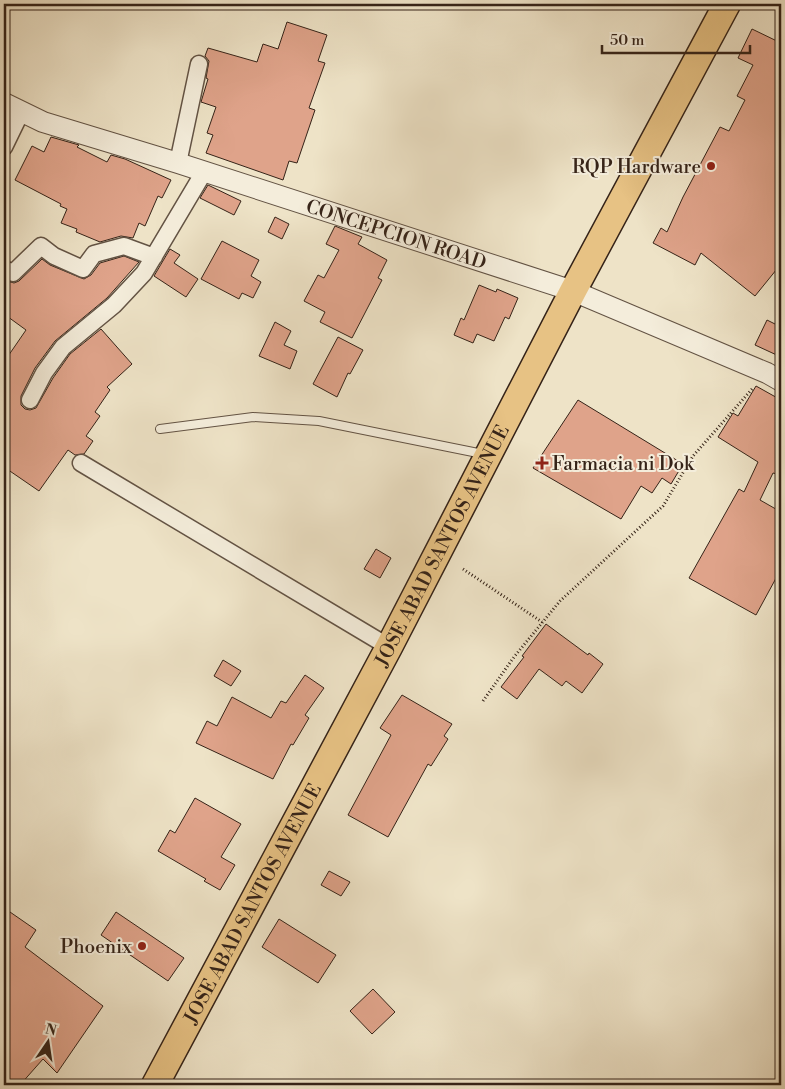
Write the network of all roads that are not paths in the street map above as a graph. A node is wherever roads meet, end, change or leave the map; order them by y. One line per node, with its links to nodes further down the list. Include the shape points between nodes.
1 (727, 4): 9 (highway, JOSE ABAD SANTOS AVENUE)
2 (199, 64): 5 (street)
3 (12, 108): 4 (street); 5 (street, CONCEPCION ROAD, via 43,122)
4 (4, 148)
5 (178, 163): 6 (street, CONCEPCION ROAD)
6 (204, 172): 7 (street); 9 (street, CONCEPCION ROAD)
7 (154, 257): 8 (street, via 124,246 94,254 83,269 54,256 41,246 14,273); 11 (street, via 144,273 114,305 62,347)
8 (4, 269)
9 (573, 291): 10 (street, CONCEPCION ROAD); 13 (highway, JOSE ABAD SANTOS AVENUE)
10 (774, 377)
11 (30, 400)
12 (160, 429): 13 (lane, via 253,417 319,421)
13 (488, 455): 15 (highway, JOSE ABAD SANTOS AVENUE)
14 (81, 463): 15 (street)
15 (389, 647): 16 (highway, JOSE ABAD SANTOS AVENUE)
16 (155, 1085)

